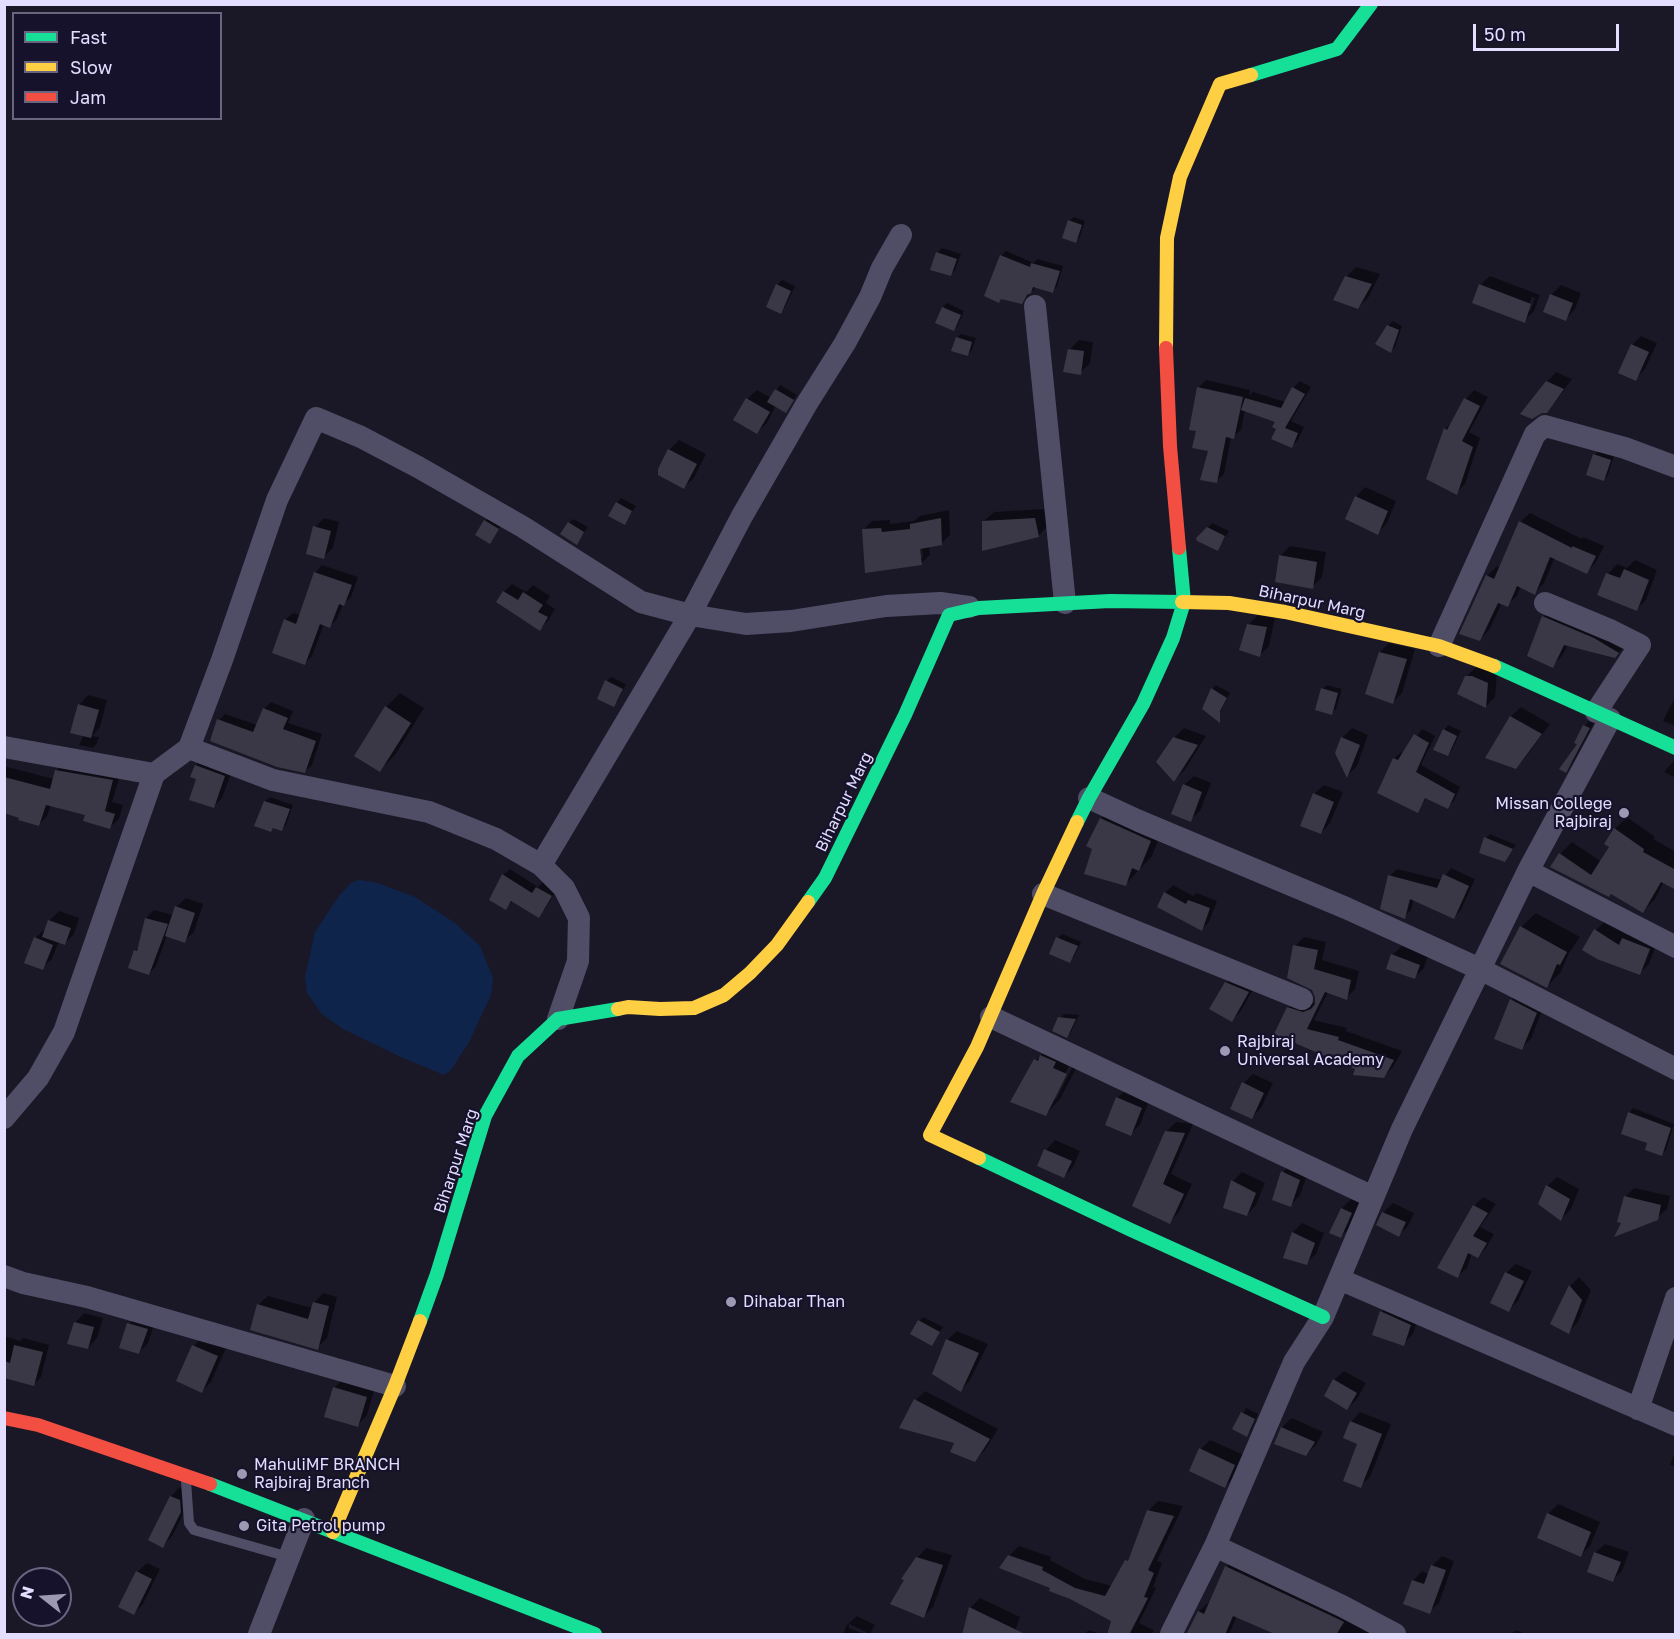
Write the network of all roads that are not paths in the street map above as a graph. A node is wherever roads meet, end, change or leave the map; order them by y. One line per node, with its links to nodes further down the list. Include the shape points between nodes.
1 (1371, 4): 5 (street, via 1337,49 1220,84 1180,177 1167,238 1165,317 1170,446)
2 (901, 235): 9 (street, via 845,343 742,516)
3 (1035, 306): 6 (street)
4 (1676, 467): 10 (street, via 1545,426 1535,434)
5 (1184, 602): 6 (street, Biharpur Marg); 10 (street, Biharpur Marg, via 1229,603 1285,612); 16 (street, via 1173,638 1143,704)
6 (1065, 603): 8 (street, Biharpur Marg)
7 (1545, 603): 11 (street, via 1640,645)
8 (979, 608): 9 (street, via 940,603 886,606 746,624); 24 (street, Biharpur Marg, via 950,615 825,878 777,945 750,973 723,996 694,1008 628,1007)
9 (690, 615): 13 (street, via 641,602 523,527 418,467 316,418 277,500); 17 (street)
10 (1439, 646): 11 (street, Biharpur Marg, via 1526,679)
11 (1603, 715): 14 (street, Biharpur Marg); 18 (street)
12 (4, 747): 15 (street)
13 (189, 748): 15 (street); 17 (street, via 273,780 429,812 496,838)
14 (1676, 748)
15 (154, 774): 26 (street, via 64,1032 38,1078)
16 (1089, 798): 19 (street); 21 (street)
17 (541, 865): 24 (street, via 564,888 579,918 578,961)
18 (1528, 871): 20 (street); 21 (street)
19 (1042, 894): 22 (street); 23 (street)
20 (1676, 947)
21 (1480, 969): 25 (street); 27 (street)
22 (1302, 999)
23 (991, 1017): 27 (street); 31 (street, via 930,1135)
24 (558, 1019): 32 (street, Biharpur Marg, via 518,1056 485,1116)
25 (1676, 1069)
26 (4, 1118)
27 (1373, 1197): 29 (street)
28 (4, 1276): 32 (street)
29 (1339, 1279): 31 (street); 33 (street)
30 (1676, 1298): 33 (street)
31 (1323, 1317): 39 (street, via 1294,1362)
32 (396, 1386): 38 (street, Biharpur Marg)
33 (1638, 1409): 35 (street)
34 (4, 1418): 36 (street, via 38,1425)
35 (1676, 1425)
36 (186, 1475): 37 (street); 40 (lane, via 189,1523 194,1530)
37 (304, 1520): 38 (street); 40 (street)
38 (333, 1532): 41 (street)
39 (1215, 1546): 44 (street); 45 (street)
40 (289, 1557): 42 (street)
41 (570, 1630): 43 (street)
42 (259, 1635)
43 (594, 1635)
44 (1171, 1635)
45 (1395, 1635)

